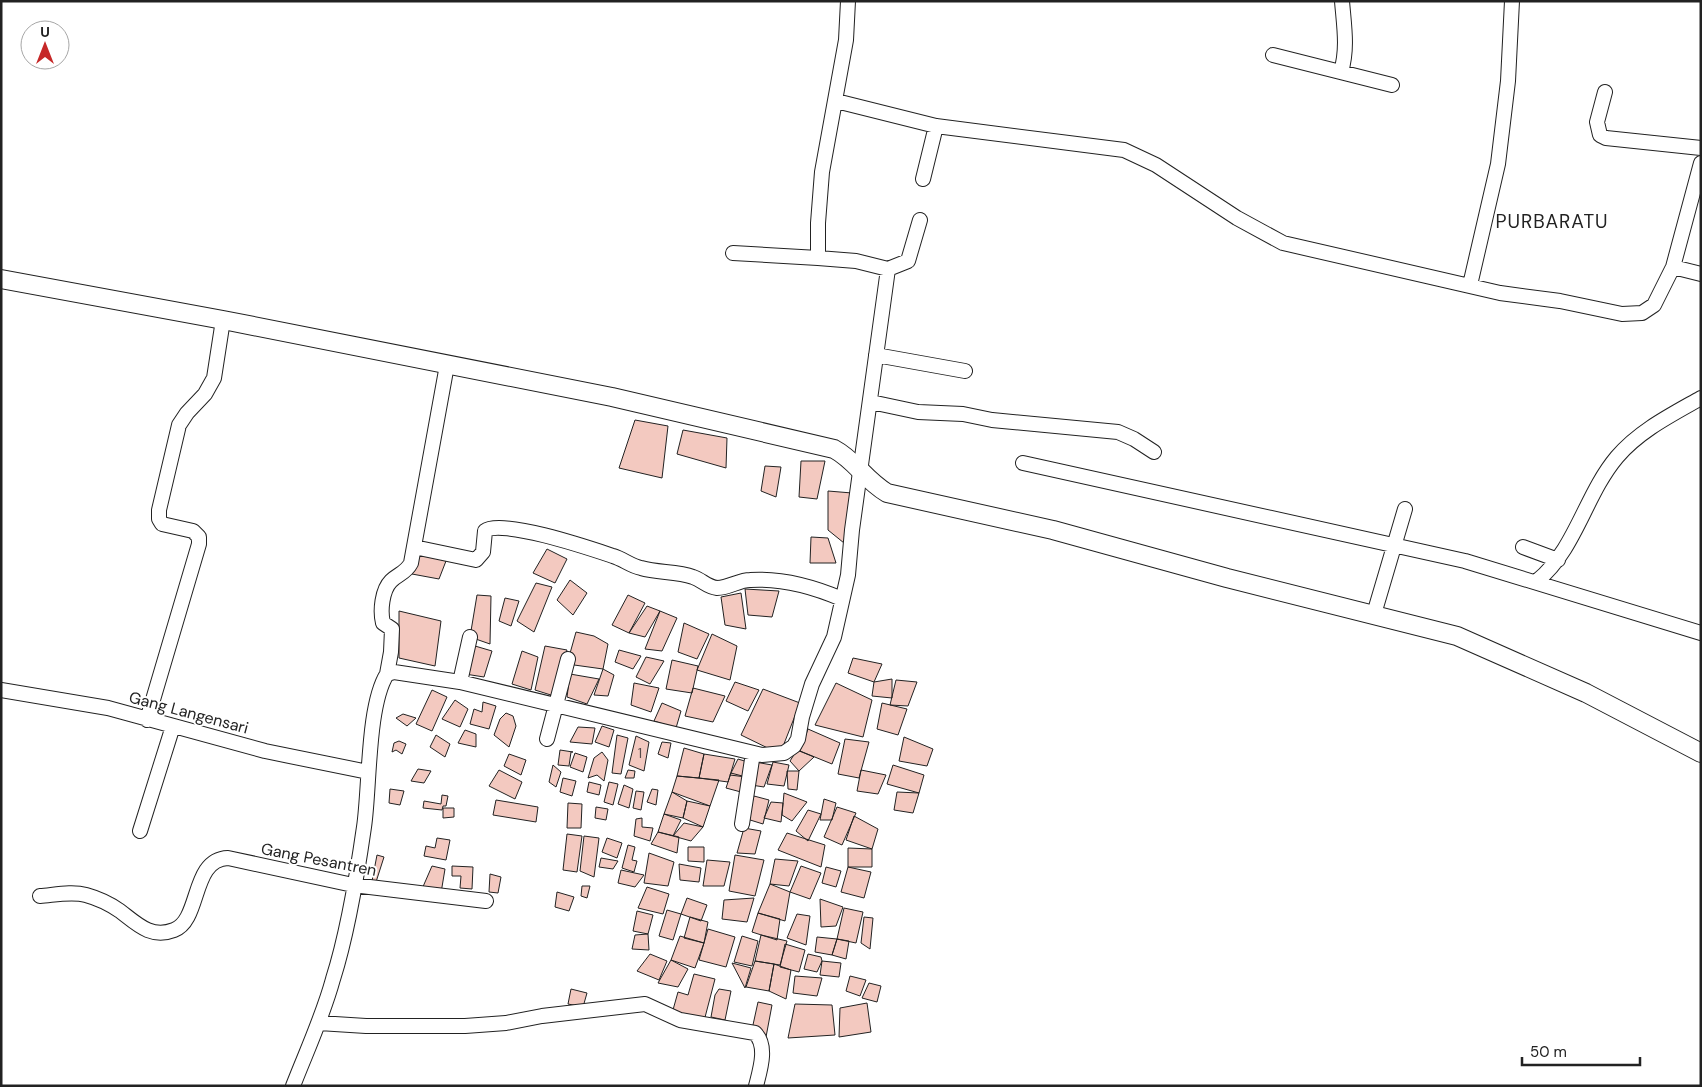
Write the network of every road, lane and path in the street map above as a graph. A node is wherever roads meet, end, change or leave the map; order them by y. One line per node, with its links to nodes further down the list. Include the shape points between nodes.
1 (848, 1): 8 (street, via 846,40)
2 (1342, 1): 5 (street, via 1346,40)
3 (1512, 1): 20 (street, via 1508,81 1498,164)
4 (1273, 55): 5 (street)
5 (1341, 72): 6 (street)
6 (1392, 85)
7 (1605, 92): 10 (street, via 1597,122 1600,135)
8 (836, 101): 9 (street); 15 (street, via 822,172)
9 (936, 126): 12 (street); 20 (street, via 1124,150 1156,165 1237,218 1283,243)
10 (1701, 148)
11 (1701, 163): 16 (street)
12 (923, 179)
13 (920, 220): 17 (street, via 908,261)
14 (734, 253): 15 (street)
15 (818, 258): 17 (street, via 856,261)
16 (1674, 267): 18 (street); 20 (street, via 1654,305 1642,313 1622,314)
17 (888, 269): 22 (street)
18 (1701, 274)
19 (1, 280): 21 (street)
20 (1470, 285)
21 (223, 320): 23 (street); 45 (street, via 214,378 179,426 159,510 162,524 193,532 199,537 199,544)
22 (876, 355): 24 (street); 26 (street)
23 (447, 365): 29 (street, via 612,397 834,449); 33 (street)
24 (965, 371)
25 (1701, 398): 34 (street, via 1653,426 1617,457)
26 (870, 402): 27 (street, via 918,412 1118,432); 29 (street)
27 (1154, 452)
28 (1023, 463): 31 (street)
29 (861, 473): 36 (street); 37 (street, via 887,493 1052,530)
30 (1405, 509): 31 (street)
31 (1396, 540): 35 (street); 37 (street)
32 (1524, 546): 34 (street)
33 (414, 547): 36 (street, via 476,560 482,552 485,532 491,528 503,528 560,540 614,556 641,568 694,577 713,587 748,580 768,581 818,589); 41 (street, via 408,568 389,583 384,596 383,623 392,629)
34 (1552, 557): 35 (street, via 1552,570)
35 (1537, 581): 38 (street)
36 (842, 599): 48 (street, via 834,637 812,684 794,746 784,753)
37 (1374, 614): 49 (street, via 1472,641 1586,693)
38 (1701, 633)
39 (470, 637): 42 (street)
40 (568, 659): 44 (street)
41 (387, 674): 42 (street, via 394,672); 50 (street, via 375,716)
42 (460, 682): 44 (street)
43 (1, 690): 45 (street, Gang Langensari, via 108,708)
44 (556, 704): 47 (street); 48 (street)
45 (147, 720): 46 (street, Gang Langensari)
46 (173, 726): 50 (street, Gang Langensari, via 265,751); 52 (street)
47 (547, 739)
48 (753, 753): 51 (street)
49 (1701, 753)
50 (368, 772): 53 (street, via 364,828)
51 (742, 824)
52 (140, 831)
53 (353, 885): 54 (street, Gang Pesantren, via 222,858 207,870 184,922 173,931 154,933 142,929 109,904 83,894); 55 (street, Gang Pesantren); 56 (street, via 344,937)
54 (40, 896)
55 (486, 901)
56 (319, 1024): 57 (street); 58 (street, via 465,1026 644,1004 680,1020 755,1033 762,1049)
57 (293, 1086)
58 (756, 1086)

